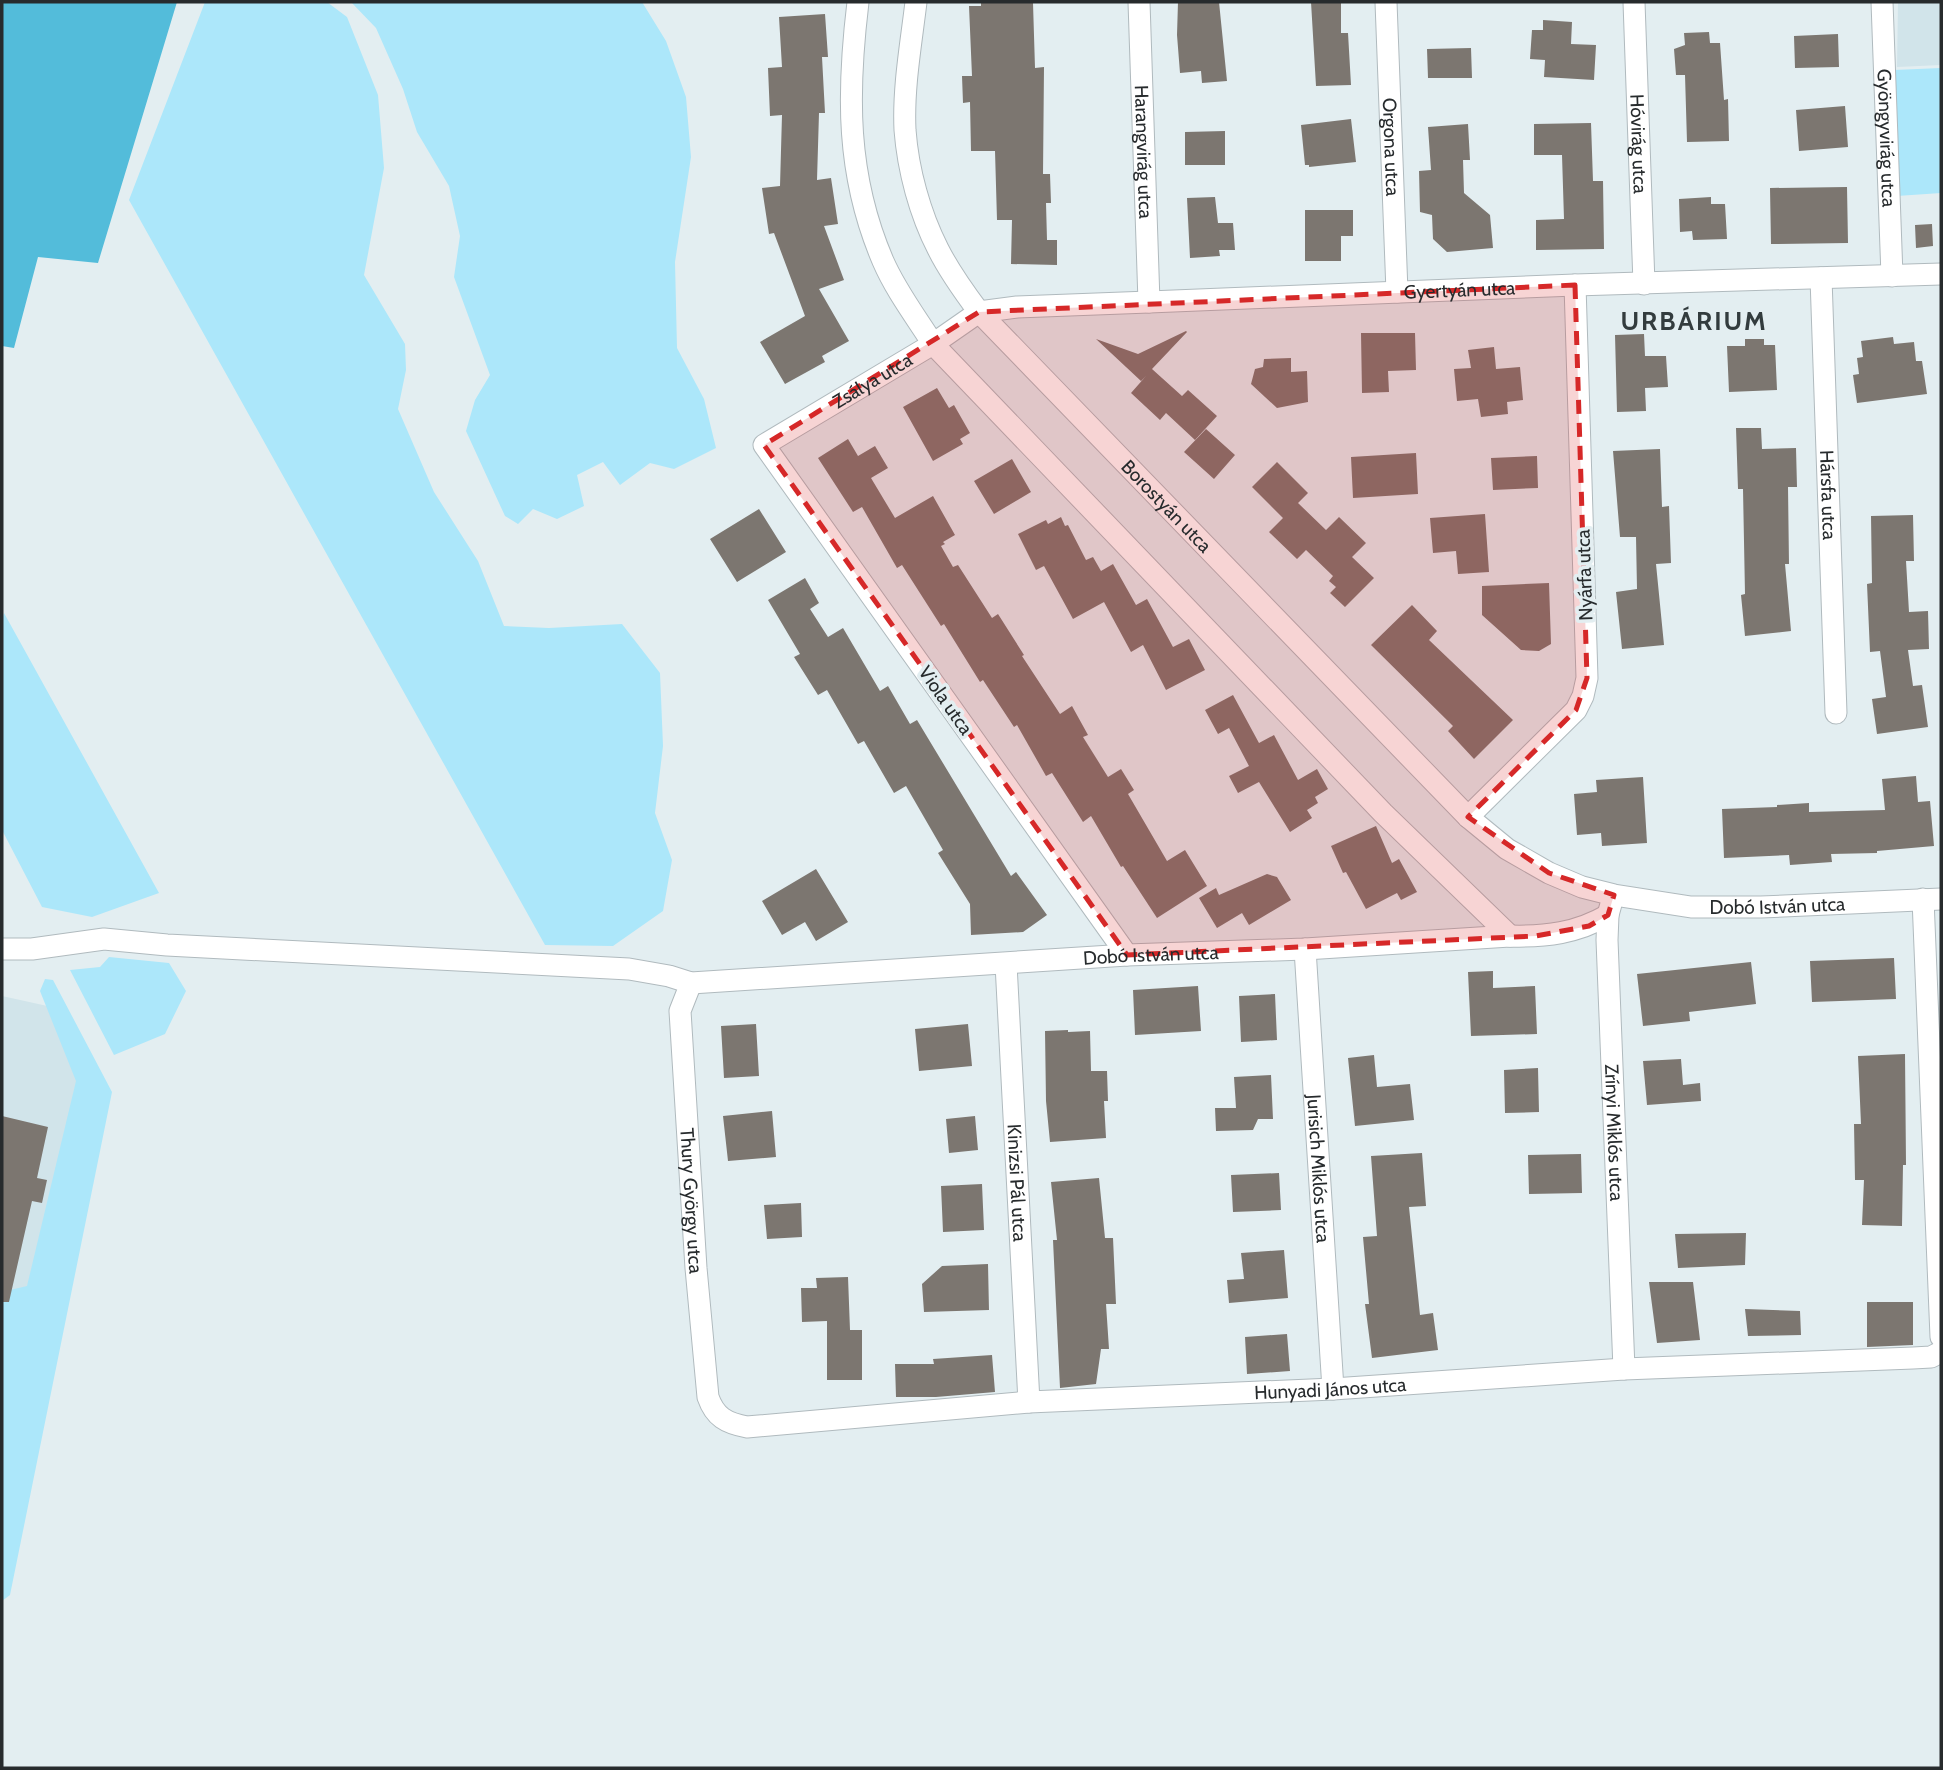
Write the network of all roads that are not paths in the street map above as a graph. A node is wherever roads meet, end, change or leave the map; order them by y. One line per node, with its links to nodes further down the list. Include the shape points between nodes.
1 (858, 2): 15 (street, via 852,64 853,160 883,261)
2 (916, 2): 14 (street, Borostyán utca, via 905,130 913,178 937,248)
3 (1139, 2): 13 (street, Harangvirág utca)
4 (1387, 2): 12 (street, Orgona utca)
5 (1634, 2): 10 (street, Hóvirág utca)
6 (1882, 2): 8 (street, Gyöngyvirág utca)
7 (1941, 274): 8 (street, Gyertyán utca)
8 (1892, 276): 9 (street, Gyertyán utca)
9 (1821, 278): 10 (street, Gyertyán utca); 17 (street, Hársfa utca)
10 (1644, 284): 11 (street, Gyertyán utca)
11 (1575, 285): 12 (street, Gyertyán utca); 18 (street, Nyárfa utca, via 1587,678 1576,710)
12 (1397, 292): 13 (street, Gyertyán utca)
13 (1149, 302): 14 (street, Gyertyán utca)
14 (979, 312): 15 (street, Zsálya utca); 18 (street, Borostyán utca)
15 (933, 344): 16 (street, Zsálya utca); 21 (street, via 1374,803)
16 (764, 445): 24 (street, Viola utca)
17 (1836, 713)
18 (1468, 817): 20 (street, Borostyán utca, via 1507,849)
19 (1932, 899): 20 (street, Dobó István utca, via 1761,907); 27 (street)
20 (1611, 905): 21 (street, Dobó István utca, via 1589,926 1562,933); 29 (street, Zrínyi Miklós utca, via 1607,940)
21 (1510, 936): 23 (street, Dobó István utca)
22 (2, 949): 26 (street, Dobó István utca, via 104,939 629,969)
23 (1305, 949): 24 (street, Dobó István utca); 30 (street, Jurisich Miklós utca)
24 (1127, 955): 25 (street, Dobó István utca)
25 (1006, 964): 26 (street, Dobó István utca); 31 (street, Kinizsi Pál utca)
26 (691, 983): 32 (street, Thury György utca, via 680,1011 695,1255 708,1397)
27 (1941, 1337)
28 (1941, 1352): 29 (street, Hunyadi János utca, via 1913,1358)
29 (1624, 1369): 30 (street, Hunyadi János utca)
30 (1333, 1389): 31 (street, Hunyadi János utca)
31 (1029, 1402): 32 (street, Hunyadi János utca, via 747,1427)
32 (720, 1417)

